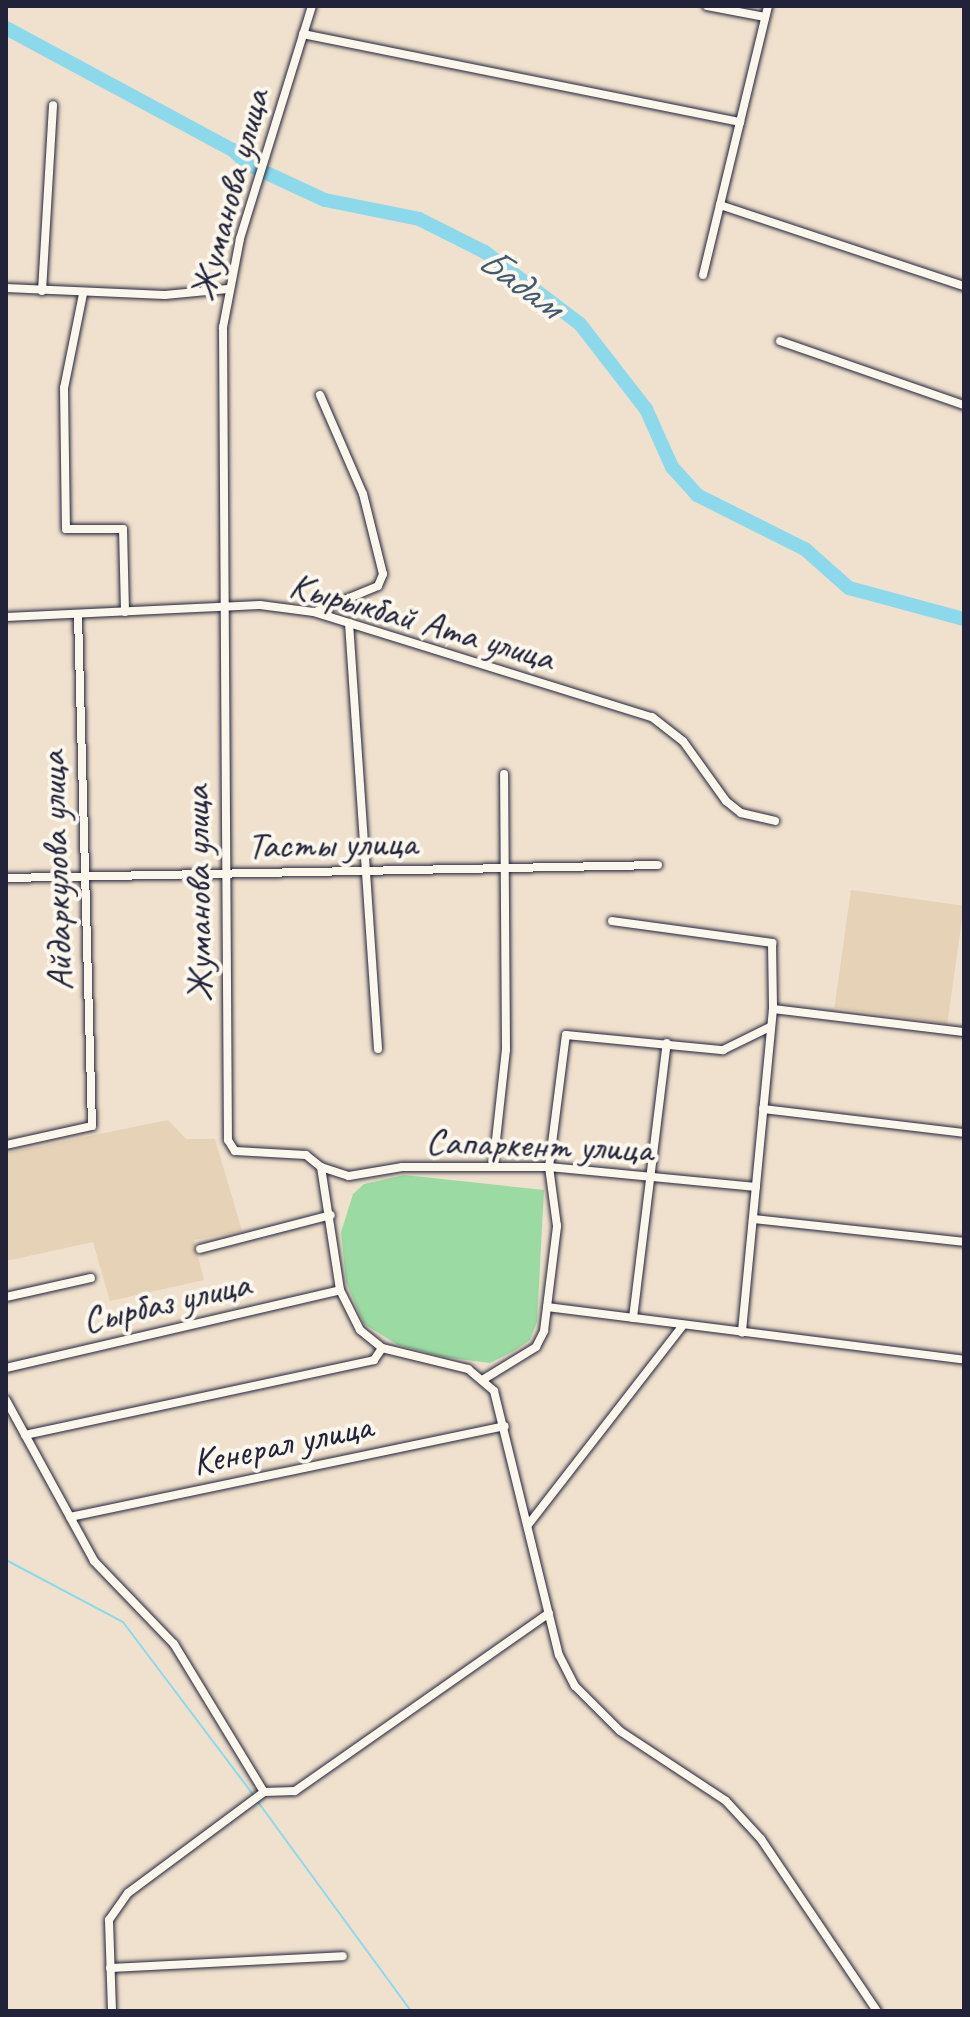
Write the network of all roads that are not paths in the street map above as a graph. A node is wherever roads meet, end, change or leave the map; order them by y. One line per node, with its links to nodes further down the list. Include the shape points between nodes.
1 (312, 6): 5 (street, Жуманова улица)
2 (707, 6): 4 (street)
3 (768, 6): 4 (street)
4 (765, 17): 7 (street)
5 (303, 34): 7 (street); 12 (street, Жуманова улица)
6 (53, 105): 13 (street)
7 (740, 122): 8 (street)
8 (720, 205): 9 (street); 10 (street)
9 (703, 275)
10 (964, 286)
11 (6, 288): 13 (street)
12 (228, 289): 14 (street); 18 (street, Жуманова улица)
13 (42, 291): 14 (street)
14 (83, 294): 19 (street, via 64,388 66,529 123,529)
15 (780, 341): 17 (street)
16 (320, 395): 20 (street, via 363,494 383,574 378,586)
17 (964, 405)
18 (222, 607): 19 (street, Кырыкбай Ата улица); 20 (street, Кырыкбай Ата улица); 29 (street, Жуманова улица)
19 (125, 612): 21 (street, Кырыкбай Ата улица)
20 (314, 612): 23 (street, Кырыкбай Ата улица)
21 (78, 615): 22 (street, Кырыкбай Ата улица); 30 (street, Айдаркулова улица)
22 (6, 617)
23 (349, 623): 25 (street, Кырыкбай Ата улица, via 652,717 683,741 726,801 741,813); 28 (street)
24 (504, 774): 27 (street)
25 (775, 821)
26 (658, 865): 27 (street, Тасты улица)
27 (508, 868): 28 (street, Тасты улица); 42 (street, via 506,1050)
28 (367, 873): 29 (street, Тасты улица); 37 (street)
29 (226, 874): 30 (street, Тасты улица); 41 (street, Жуманова улица, via 228,1140 235,1151 306,1155)
30 (83, 875): 31 (street, Тасты улица); 40 (street, Айдаркулова улица, via 92,1126)
31 (6, 878)
32 (612, 921): 33 (street, via 772,943)
33 (773, 1009): 34 (street); 35 (street)
34 (770, 1027): 36 (street, via 723,1050); 38 (street)
35 (964, 1032)
36 (667, 1043): 43 (street, via 566,1035); 44 (street)
37 (378, 1049)
38 (763, 1109): 39 (street); 45 (street)
39 (964, 1133)
40 (6, 1145)
41 (321, 1167): 42 (street, Сапаркент улица, via 349,1176); 46 (street)
42 (493, 1167): 43 (street, Сапаркент улица)
43 (549, 1167): 44 (street, Сапаркент улица); 53 (street, via 557,1226)
44 (653, 1177): 45 (street, Сапаркент улица); 54 (street)
45 (756, 1187): 47 (street)
46 (331, 1215): 49 (street); 51 (street)
47 (753, 1219): 48 (street); 56 (street)
48 (964, 1242)
49 (200, 1249)
50 (91, 1278): 52 (street)
51 (340, 1290): 57 (street, via 360,1330); 59 (street, Сырбаз улица)
52 (6, 1297)
53 (547, 1307): 54 (street); 60 (street, via 536,1347)
54 (633, 1318): 55 (street)
55 (683, 1325): 56 (street); 65 (street)
56 (742, 1333): 58 (street)
57 (382, 1348): 60 (street); 63 (street, via 374,1360)
58 (964, 1360)
59 (6, 1368)
60 (484, 1379): 62 (street)
61 (6, 1400): 63 (street)
62 (505, 1426): 64 (street, Кенерал улица); 65 (street)
63 (25, 1435): 64 (street)
64 (70, 1517): 67 (street, via 94,1561 174,1644)
65 (528, 1525): 66 (street)
66 (549, 1613): 67 (street, via 295,1791); 71 (street, via 565,1670 591,1705 726,1801 761,1839)
67 (264, 1792): 69 (street, via 114,1906)
68 (343, 1956): 69 (street)
69 (110, 1968): 70 (street)
70 (112, 2011)
71 (877, 2011)

